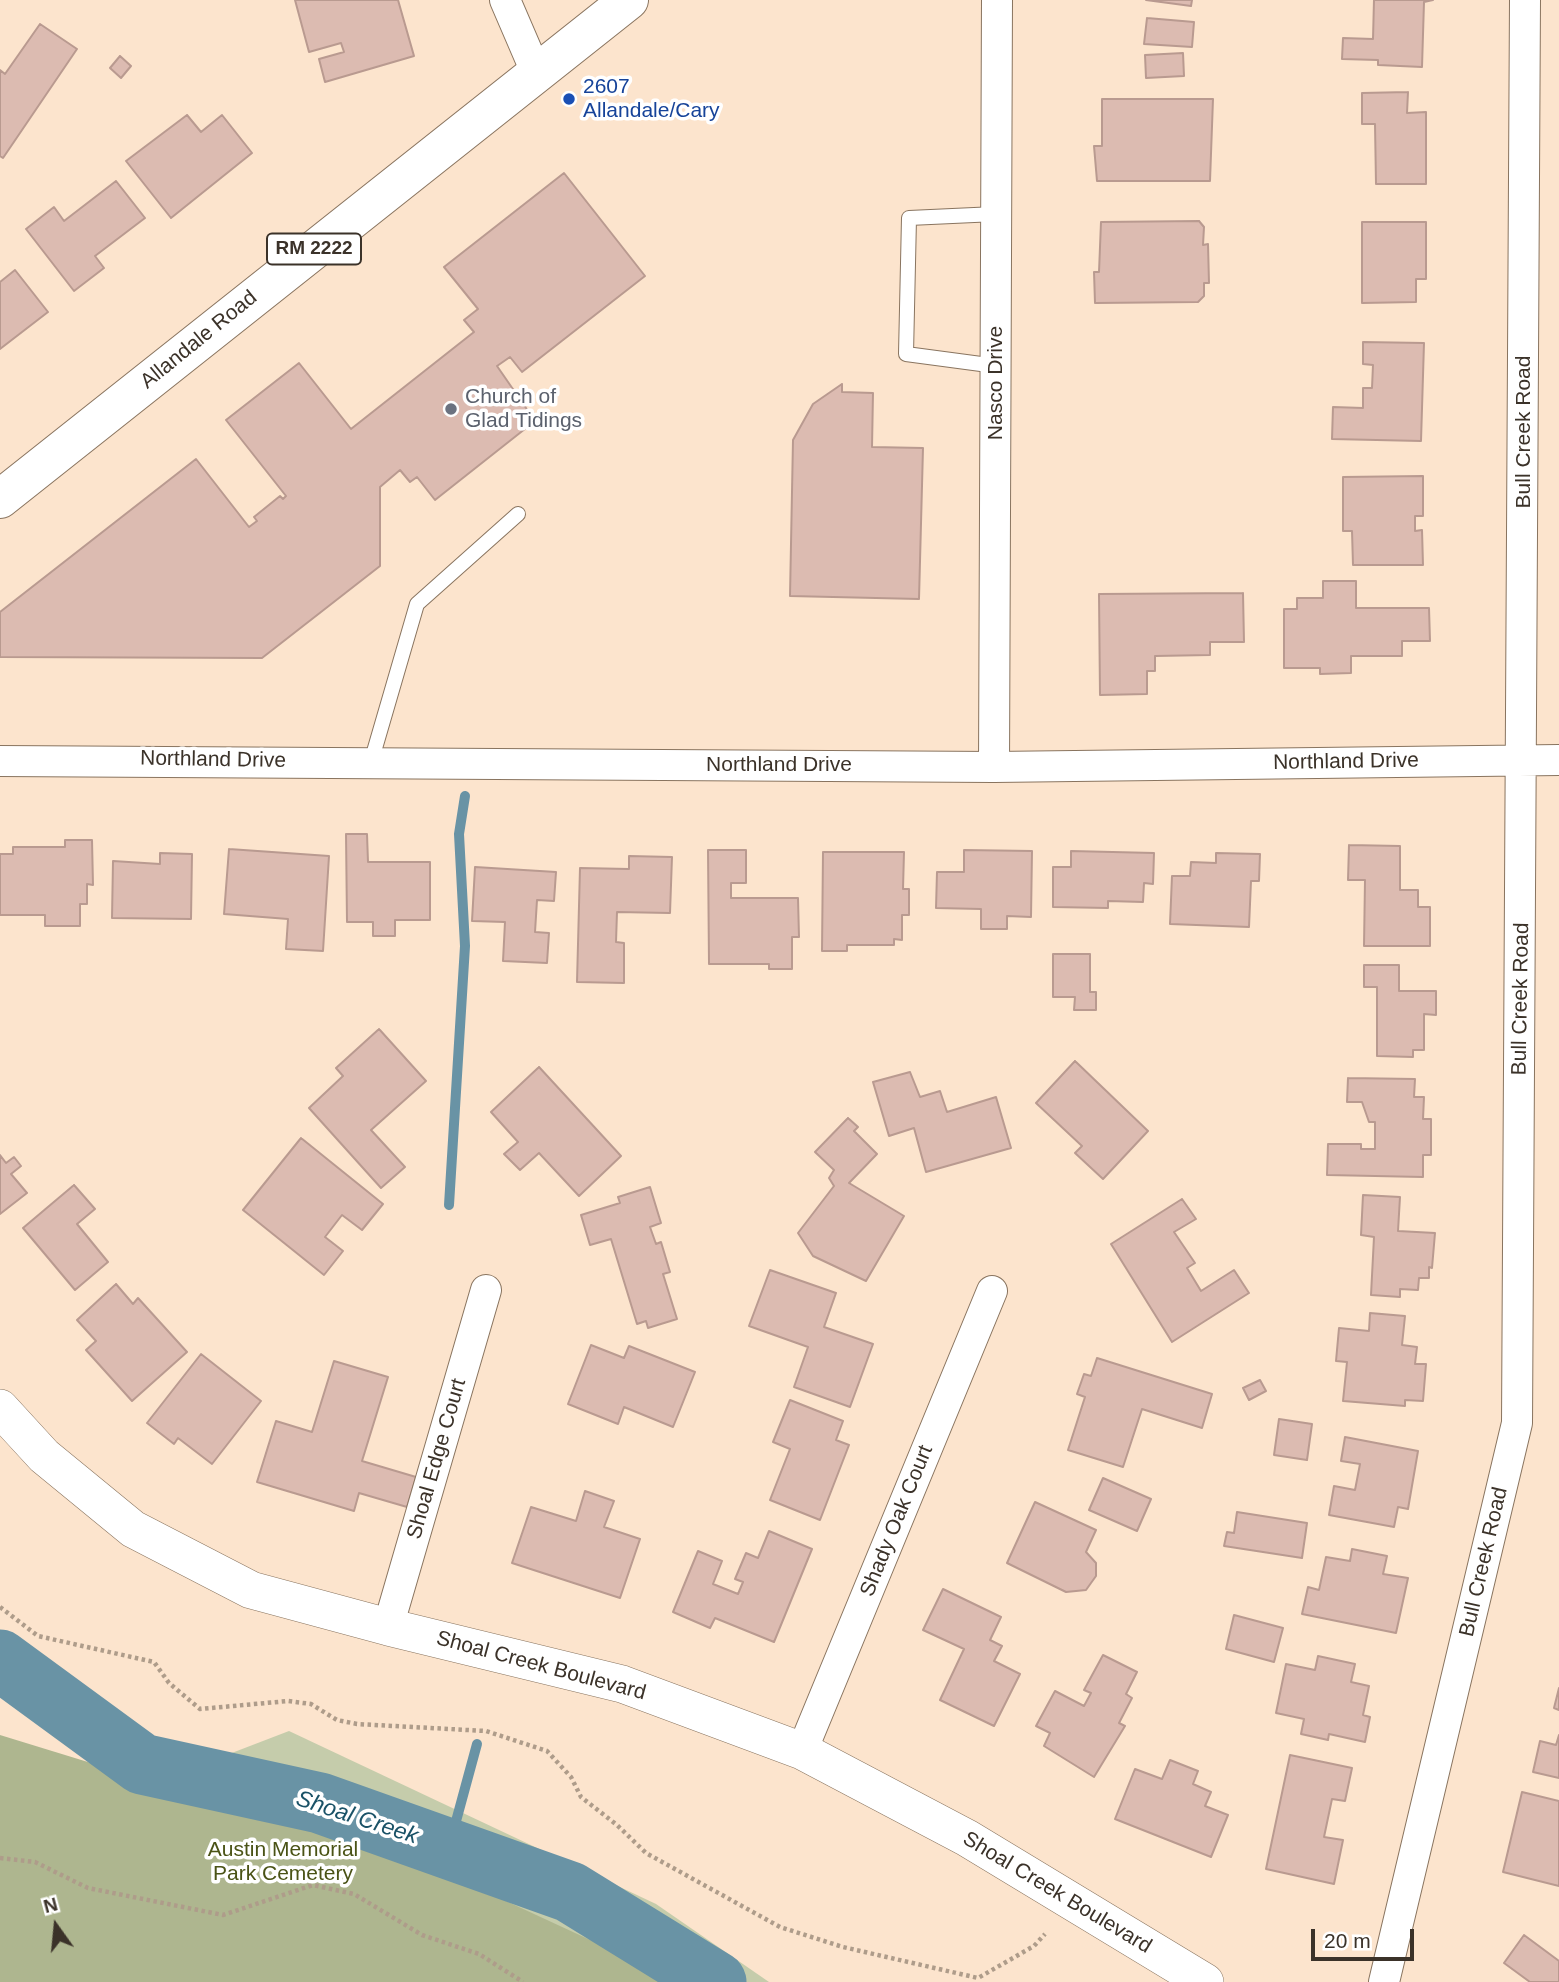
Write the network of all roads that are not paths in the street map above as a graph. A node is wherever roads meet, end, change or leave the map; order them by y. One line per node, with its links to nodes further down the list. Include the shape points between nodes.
1 (505, 0): 5 (street)
2 (629, 0): 5 (main road, Allandale Road / RM 2222)
3 (997, 0): 6 (street, Nasco Drive)
4 (1525, 0): 10 (street, Bull Creek Road)
5 (536, 72): 8 (main road, Allandale Road / RM 2222)
6 (996, 214): 7 (street, Nasco Drive); 7 (lane, via 909,218 906,354)
7 (996, 366): 14 (street, Nasco Drive)
8 (0, 499)
9 (519, 514): 13 (lane, via 416,604)
10 (1523, 760): 11 (street, Northland Drive); 14 (street, Northland Drive); 21 (street, Bull Creek Road, via 1517,1423)
11 (1559, 760)
12 (0, 761): 13 (street, Northland Drive)
13 (371, 762): 14 (street, Northland Drive)
14 (994, 767)
15 (486, 1290): 18 (street, Shoal Edge Court)
16 (992, 1291): 19 (street, Shady Oak Court)
17 (0, 1408): 18 (street, Shoal Creek Boulevard, via 44,1457 133,1529 251,1590)
18 (388, 1627): 19 (street, Shoal Creek Boulevard, via 622,1684)
19 (802, 1751): 20 (street, Shoal Creek Boulevard, via 967,1838)
20 (1205, 1982)
21 (1384, 1982)

